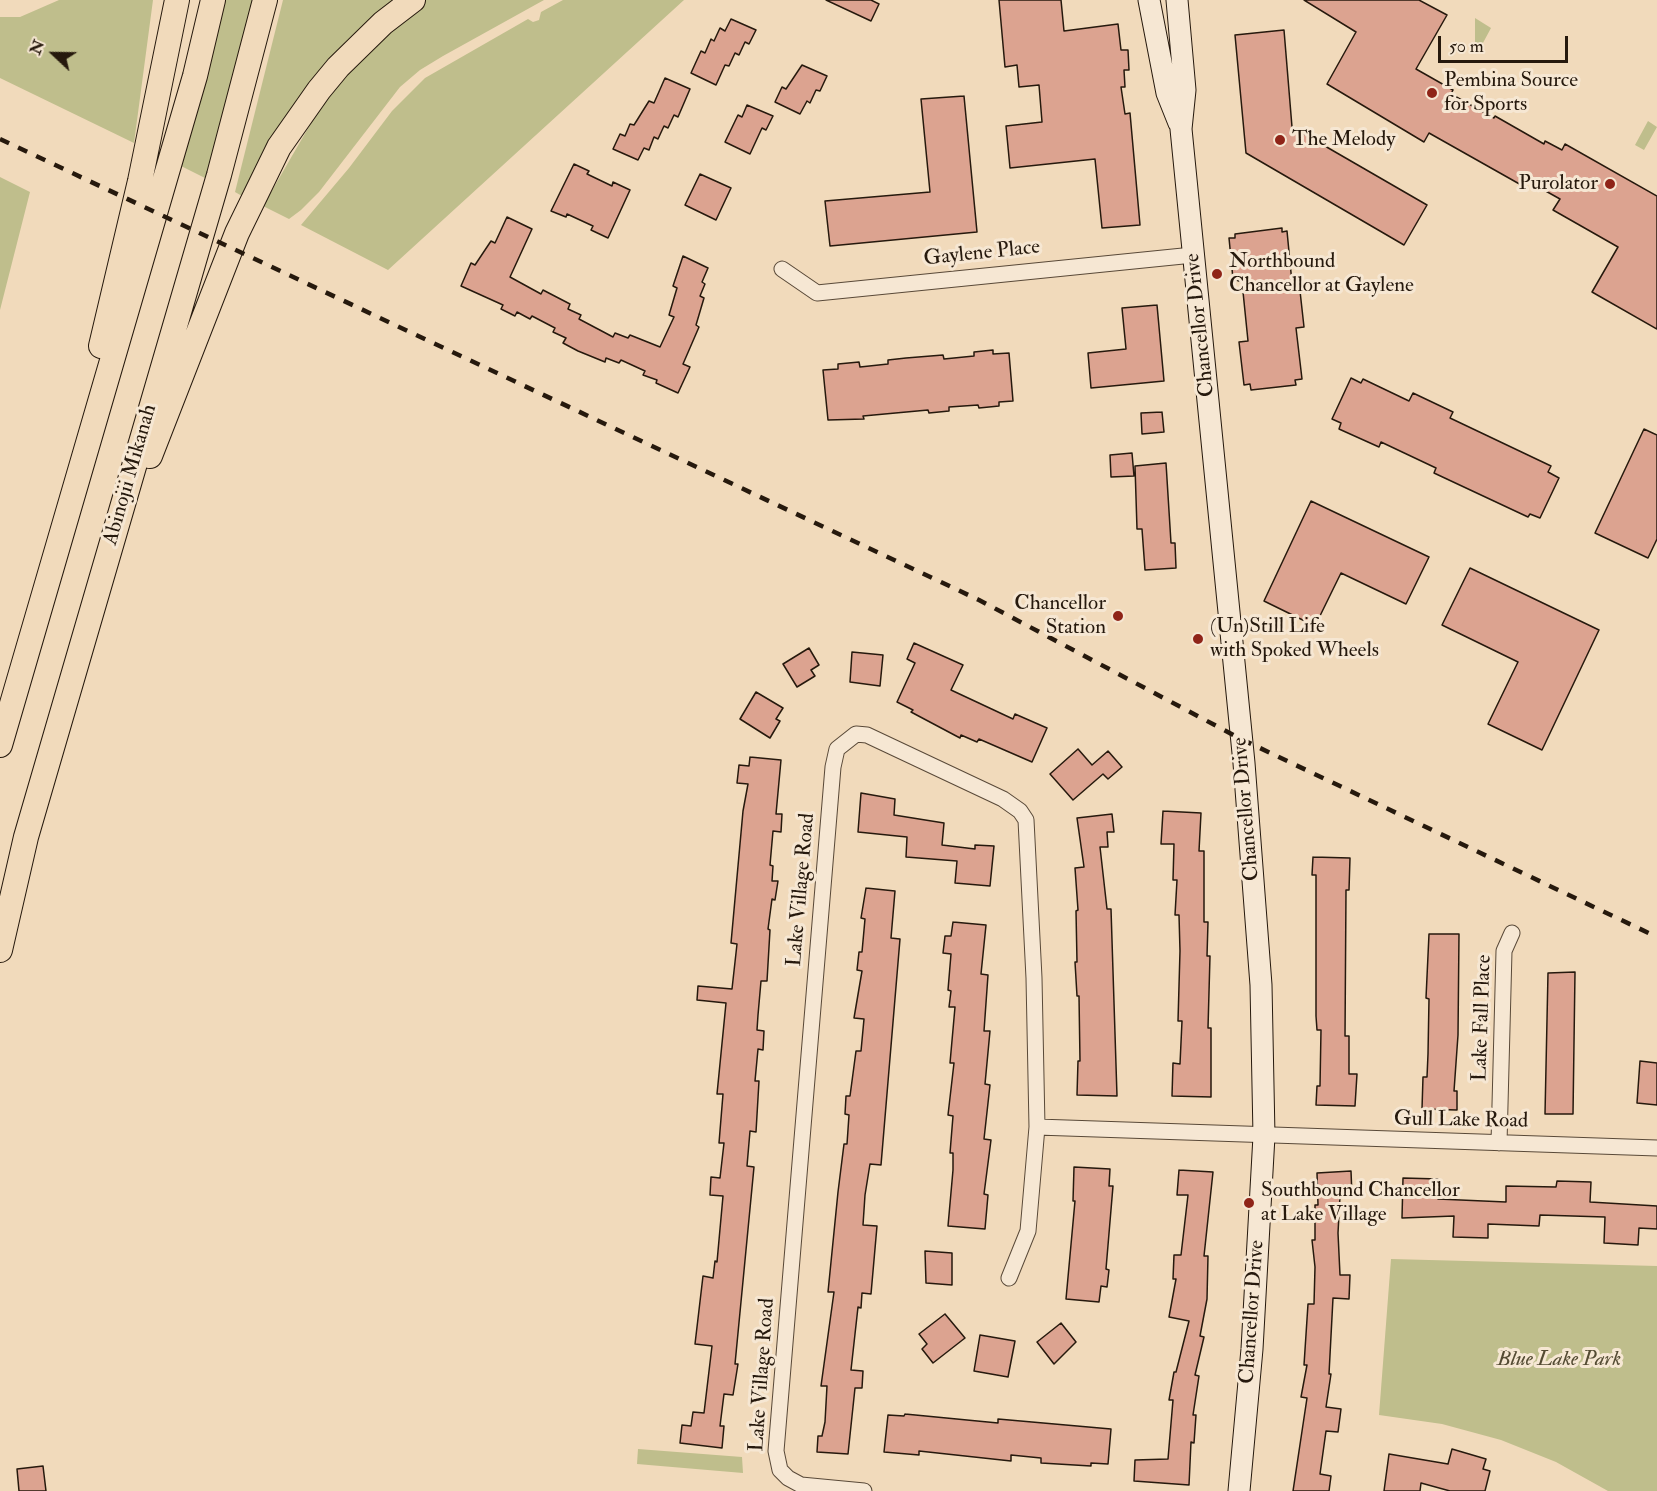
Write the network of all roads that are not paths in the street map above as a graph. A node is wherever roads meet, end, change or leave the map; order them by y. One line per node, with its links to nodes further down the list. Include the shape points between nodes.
1 (177, 0): 10 (main road, via 100,347)
2 (213, 0): 10 (main road, via 192,87)
3 (265, 0): 11 (main road, Abinojii Mikanah, via 219,175)
4 (413, 0): 11 (main road, via 338,67 295,123 270,164 237,233 164,424)
5 (1149, 0): 7 (street, Chancellor Drive, via 1167,93)
6 (1177, 0): 7 (street, Chancellor Drive, via 1185,90)
7 (1181, 129): 8 (street, Chancellor Drive)
8 (1193, 255): 9 (street, Gaylene Place, via 817,293); 16 (street, Chancellor Drive, via 1248,820 1261,986)
9 (782, 269)
10 (77, 481): 12 (main road)
11 (111, 543): 14 (main road, Abinojii Mikanah, via 26,837)
12 (0, 745)
13 (1512, 933): 17 (street, Lake Fall Place, via 1504,951)
14 (0, 950)
15 (1037, 1127): 16 (street); 19 (street, Lake Village Road, via 1028,1231); 20 (street, Lake Village Road, via 1026,820 1003,799 867,735 856,734 837,749 833,767 776,1451 780,1470 801,1485)
16 (1264, 1136): 17 (street, Gull Lake Road); 21 (street, Chancellor Drive)
17 (1500, 1143): 18 (street, Gull Lake Road)
18 (1657, 1148)
19 (1009, 1278)
20 (864, 1491)
21 (1239, 1491)

